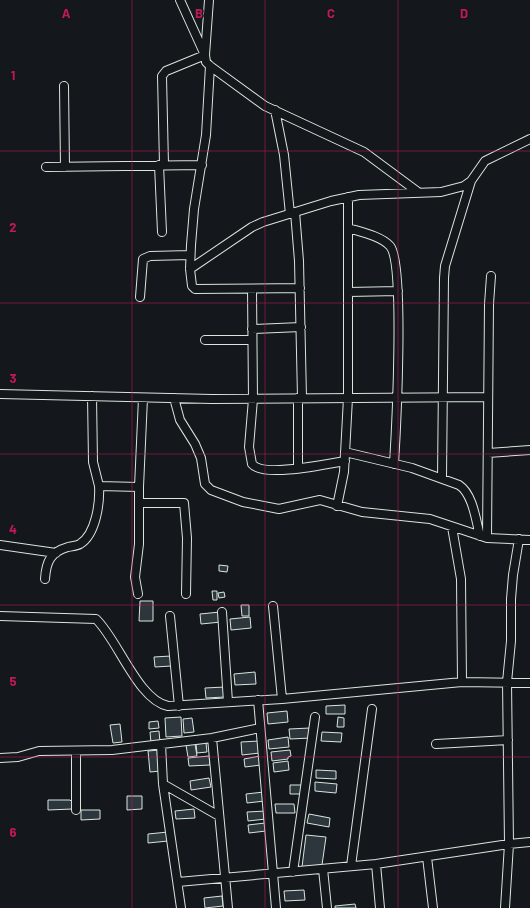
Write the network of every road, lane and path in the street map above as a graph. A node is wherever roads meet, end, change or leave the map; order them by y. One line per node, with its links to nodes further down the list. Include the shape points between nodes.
1 (180, 0): 3 (street)
2 (209, 0): 3 (street)
3 (205, 55): 4 (street); 9 (street, via 166,71 162,76)
4 (210, 66): 6 (street, via 258,102); 8 (street)
5 (64, 86): 11 (street)
6 (275, 110): 13 (street, via 364,152); 15 (street)
7 (530, 139): 12 (street, via 485,161)
8 (202, 164): 9 (street); 18 (street, via 194,208)
9 (161, 165): 11 (street); 17 (street)
10 (46, 167): 11 (street)
11 (65, 167)
12 (471, 181): 13 (street, via 451,190); 38 (street, via 445,266)
13 (418, 192): 14 (street)
14 (348, 197): 15 (street); 16 (street)
15 (292, 213): 19 (street, via 252,227); 21 (street)
16 (348, 228): 23 (street, via 384,241 390,246 395,254); 24 (street)
17 (162, 232)
18 (190, 255): 19 (street); 25 (street, via 150,256 143,259)
19 (190, 269): 22 (street, via 191,282 195,289)
20 (491, 276): 33 (street)
21 (300, 288): 22 (street); 26 (street)
22 (252, 289): 27 (street)
23 (398, 291): 24 (street); 32 (street)
24 (348, 292): 37 (street)
25 (140, 296)
26 (300, 327): 27 (street); 36 (street)
27 (252, 329): 29 (street)
28 (205, 340): 29 (street)
29 (252, 340): 39 (street)
30 (0, 394): 31 (street)
31 (92, 396): 34 (street); 47 (street, via 93,462)
32 (398, 397): 37 (street); 38 (street); 44 (street)
33 (488, 397): 38 (street); 42 (street)
34 (143, 398): 35 (street); 48 (street)
35 (174, 398): 39 (street); 50 (street, via 180,420 201,458 205,484 211,490 243,502 279,509 320,500)
36 (300, 398): 37 (street); 39 (street); 45 (street)
37 (348, 398): 41 (street)
38 (444, 398): 46 (street)
39 (253, 399): 45 (street, via 249,447 252,464 263,469)
40 (530, 450): 42 (street)
41 (345, 452): 43 (street); 44 (street)
42 (488, 453): 52 (street)
43 (345, 461): 45 (street); 50 (street)
44 (394, 464): 46 (street)
45 (298, 468)
46 (442, 478): 52 (street, via 464,488)
47 (98, 486): 48 (street); 56 (street, via 98,508 86,538 80,544)
48 (139, 487): 49 (street)
49 (140, 503): 58 (street, via 135,577); 59 (street, via 184,503 187,538)
50 (337, 506): 51 (street, via 372,514 430,519)
51 (452, 527): 52 (street); 64 (street, via 461,579)
52 (484, 537): 53 (street)
53 (520, 539): 54 (street); 65 (street, via 510,600 511,641)
54 (530, 540)
55 (0, 545): 56 (street)
56 (56, 552): 57 (street, via 46,565)
57 (45, 579)
58 (138, 594)
59 (186, 594)
60 (273, 606): 67 (street)
61 (222, 612): 69 (street)
62 (0, 616): 70 (street, via 96,619 110,634 143,688 163,705)
63 (170, 616): 70 (street)
64 (462, 682): 65 (street); 67 (street)
65 (507, 682): 66 (street); 75 (street)
66 (530, 683)
67 (282, 699): 68 (street)
68 (258, 700): 69 (street); 73 (street)
69 (228, 702): 70 (street)
70 (178, 706)
71 (372, 709): 87 (street)
72 (315, 717): 89 (street)
73 (260, 728): 74 (street); 90 (street)
74 (212, 738): 76 (street); 82 (street)
75 (508, 740): 77 (street); 84 (street)
76 (161, 744): 78 (street); 80 (street)
77 (436, 744)
78 (76, 752): 79 (street, via 39,751 18,757); 81 (street)
79 (0, 758)
80 (163, 784): 82 (street); 92 (street)
81 (76, 810)
82 (219, 816): 91 (street)
83 (530, 842): 84 (street)
84 (509, 844): 85 (street); 99 (street)
85 (427, 857): 86 (street); 98 (street)
86 (376, 864): 87 (street); 97 (street)
87 (351, 866): 88 (street)
88 (323, 869): 89 (street); 96 (street)
89 (293, 872): 90 (street)
90 (273, 874): 91 (street); 95 (street)
91 (225, 878): 92 (street); 94 (street)
92 (178, 882): 93 (street)
93 (181, 908)
94 (228, 908)
95 (276, 908)
96 (327, 908)
97 (380, 908)
98 (433, 908)
99 (505, 908)

